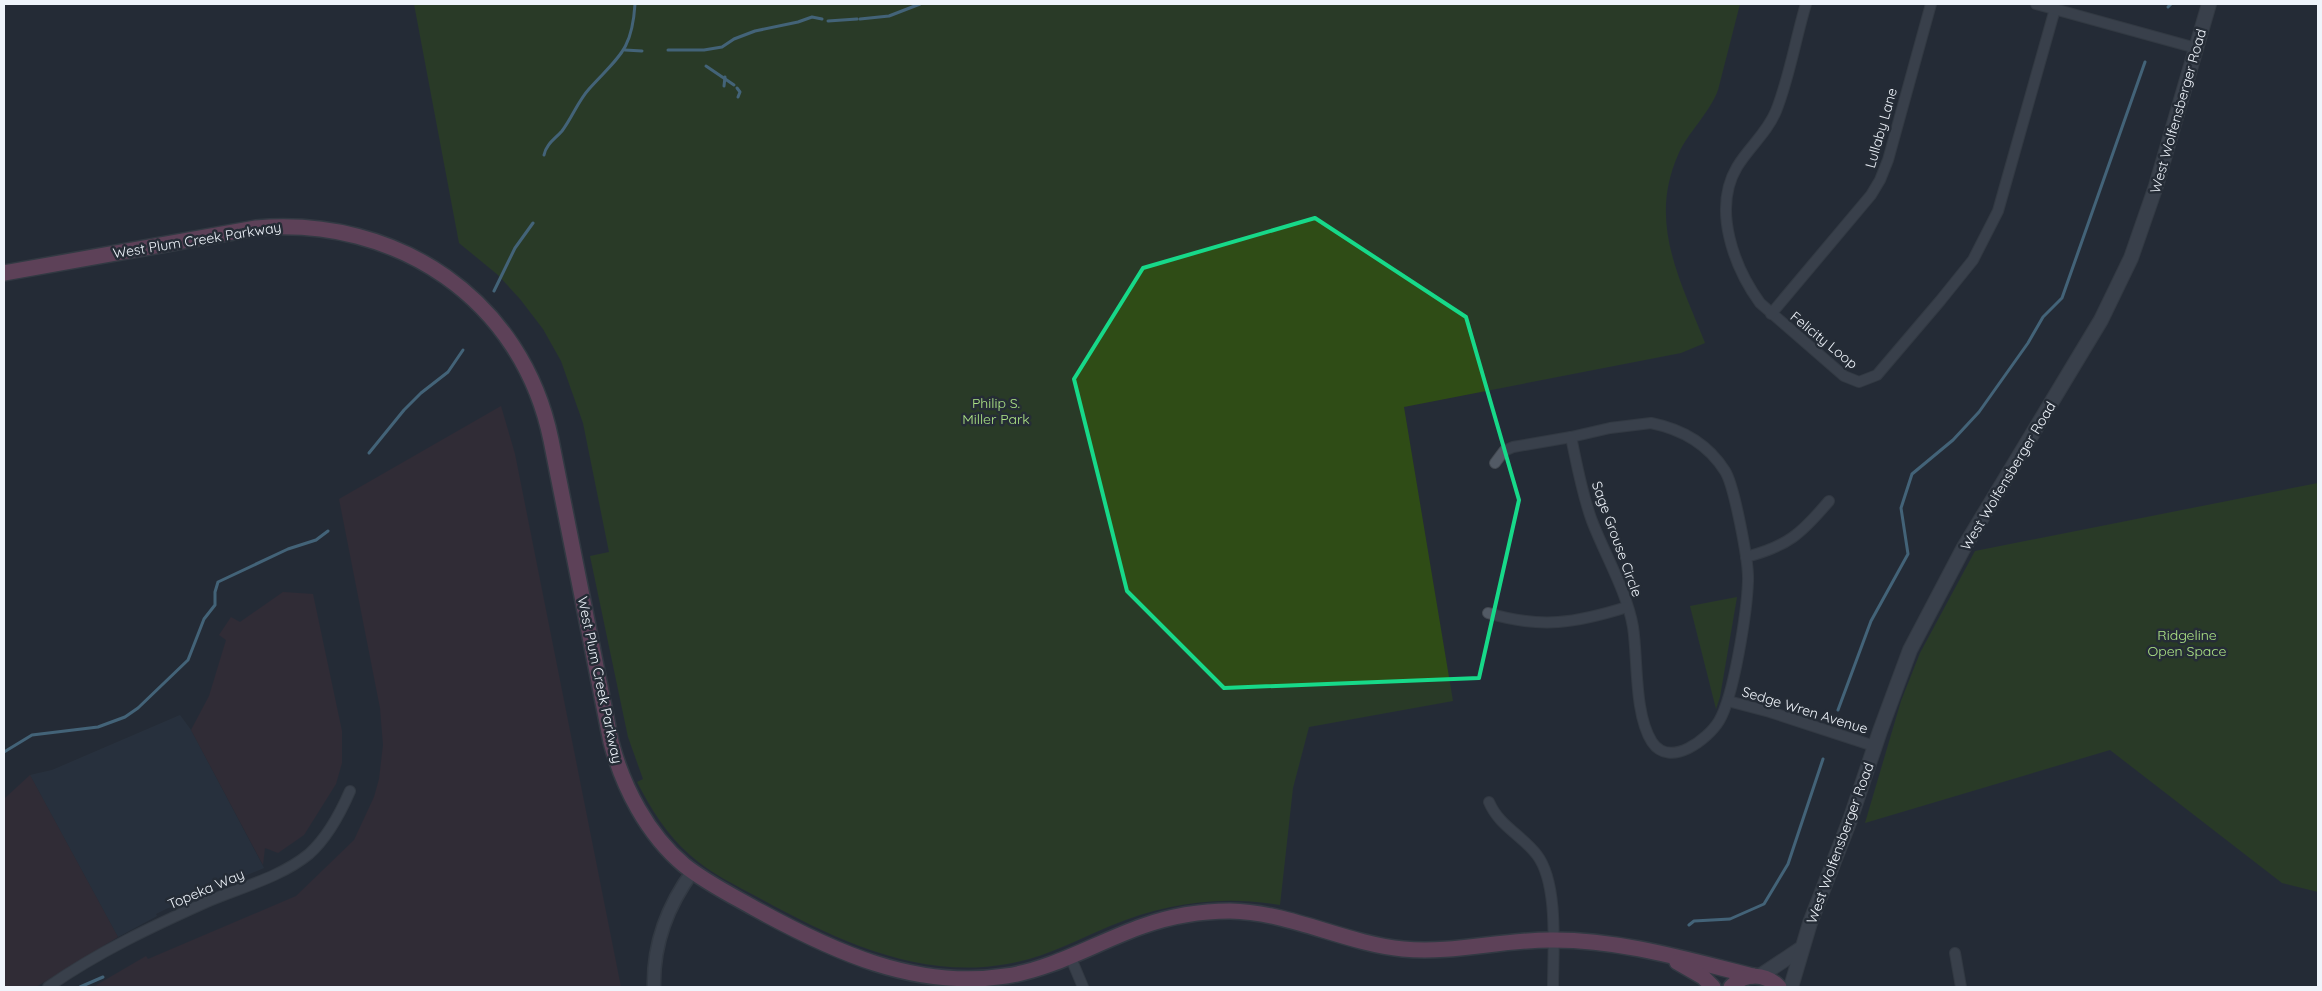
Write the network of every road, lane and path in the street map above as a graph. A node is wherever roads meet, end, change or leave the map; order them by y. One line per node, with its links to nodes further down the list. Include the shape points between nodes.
1 (1806, 4): 8 (street, Felicity Loop, via 1776,109 1768,129 1736,169 1726,204 1729,236 1735,254 1754,294)
2 (1931, 4): 8 (street, Lullaby Lane, via 1880,180 1860,209)
3 (2036, 4): 5 (street)
4 (2209, 4): 6 (main road, West Wolfensberger Road)
5 (2055, 9): 6 (street); 8 (street, Felicity Loop, via 1998,211 1987,236 1973,260 1877,375 1865,381 1851,380)
6 (2196, 48): 16 (main road, West Wolfensberger Road, via 2156,186 2120,283 2089,342 1963,549 1910,650)
7 (4, 273): 19 (main road, West Plum Creek Parkway, via 256,228 295,226 330,229 383,243 410,255 459,287 504,334 537,392 549,431 614,755 646,821 667,848)
8 (1771, 314)
9 (1571, 437): 10 (street, via 1513,447 1504,451); 12 (street, Sage Grouse Circle, via 1651,423 1684,433 1714,456 1726,472); 13 (street, Sage Grouse Circle, via 1586,504)
10 (1495, 463)
11 (1829, 501): 12 (street, via 1790,540)
12 (1746, 557): 15 (street, Sage Grouse Circle, via 1747,594)
13 (1627, 607): 14 (street, via 1588,619 1551,623 1508,619); 15 (street, Sage Grouse Circle, via 1641,709 1656,747 1672,752 1693,746 1713,730)
14 (1488, 613)
15 (1728, 701): 16 (street, Sedge Wren Avenue)
16 (1874, 746): 21 (main road, West Wolfensberger Road, via 1858,799)
17 (350, 791): 26 (street, Topeka Way, via 326,836 296,863 145,931)
18 (1489, 802): 20 (street, via 1501,822 1532,848 1543,863 1551,896)
19 (692, 871): 24 (main road, West Plum Creek Parkway, via 796,931 872,963 909,974 941,979 990,978 1029,971); 27 (street, via 659,937)
20 (1552, 940): 23 (main road, West Plum Creek Parkway, via 1631,947); 24 (main road, West Plum Creek Parkway, via 1442,950 1407,949 1378,945 1273,916 1233,911 1191,913 1149,924); 29 (street)
21 (1802, 948): 25 (main road); 33 (main road, West Wolfensberger Road)
22 (1955, 953): 34 (street)
23 (1663, 954): 25 (main road, West Plum Creek Parkway); 30 (main road, West Plum Creek Parkway, via 1703,977)
24 (1070, 956): 28 (street)
25 (1756, 976): 31 (main road, via 1740,980); 32 (main road, West Plum Creek Parkway)
26 (48, 987)
27 (654, 987)
28 (1083, 987)
29 (1553, 987)
30 (1713, 987)
31 (1731, 987)
32 (1779, 987)
33 (1791, 987)
34 (1961, 987)

